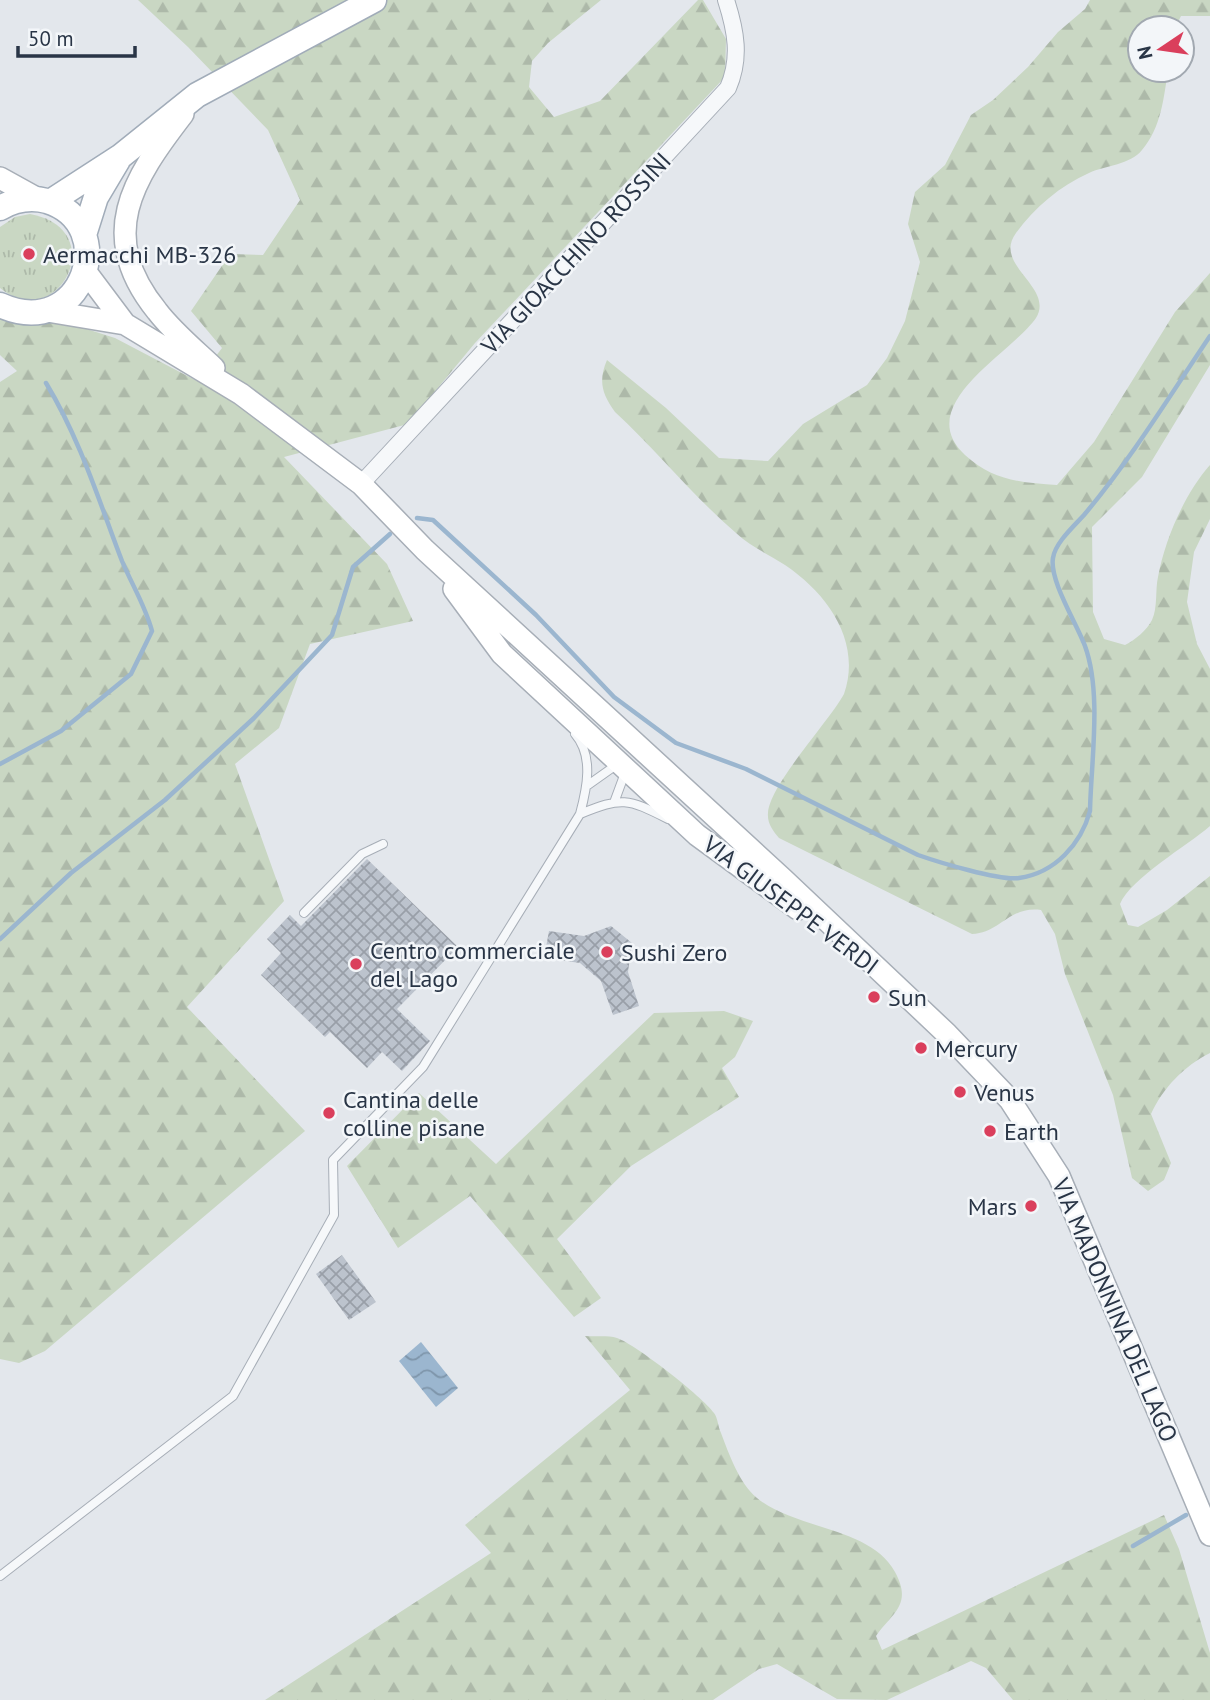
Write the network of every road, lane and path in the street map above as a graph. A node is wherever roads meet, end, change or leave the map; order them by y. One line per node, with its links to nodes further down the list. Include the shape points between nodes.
1 (374, 0): 3 (main road)
2 (726, 0): 14 (street, VIA GIOACCHINO ROSSINI, via 737,48 729,88)
3 (197, 95): 4 (main road); 13 (main road, via 150,157 130,193 122,231 133,275 157,312)
4 (121, 156): 6 (main road); 8 (main road, via 96,197)
5 (0, 178): 6 (main road)
6 (44, 201): 7 (main road, via 23,200); 8 (main road, via 70,216)
7 (0, 208)
8 (84, 235): 9 (main road)
9 (86, 272): 11 (main road, via 71,296); 12 (main road, VIA GIUSEPPE VERDI)
10 (0, 305): 11 (main road, via 31,314)
11 (47, 311): 12 (main road, VIA GIUSEPPE VERDI)
12 (125, 324): 13 (main road, VIA GIUSEPPE VERDI)
13 (241, 394): 14 (main road, VIA GIUSEPPE VERDI)
14 (361, 484): 15 (main road, VIA GIUSEPPE VERDI)
15 (425, 550): 16 (main road, VIA GIUSEPPE VERDI); 17 (main road, VIA GIUSEPPE VERDI)
16 (502, 654): 18 (main road, VIA GIUSEPPE VERDI); 19 (lane, via 584,745)
17 (554, 669): 18 (main road, VIA GIUSEPPE VERDI, via 569,694 622,745); 22 (main road, VIA GIUSEPPE VERDI)
18 (626, 767): 19 (lane, via 612,768); 20 (lane); 22 (main road, VIA GIUSEPPE VERDI, via 642,765); 23 (main road, VIA GIUSEPPE VERDI)
19 (589, 785): 21 (lane)
20 (615, 800): 21 (lane); 23 (lane, via 640,805)
21 (580, 814): 28 (lane, via 423,1067 333,1160 334,1214 233,1396)
22 (718, 819): 26 (main road, VIA GIUSEPPE VERDI)
23 (697, 835): 26 (main road, VIA GIUSEPPE VERDI)
24 (383, 844): 25 (lane, via 362,854)
25 (304, 913)
26 (886, 976): 27 (main road, VIA MADONNINA DEL LAGO, via 1010,1100 1059,1176)
27 (1210, 1535)
28 (0, 1576)

